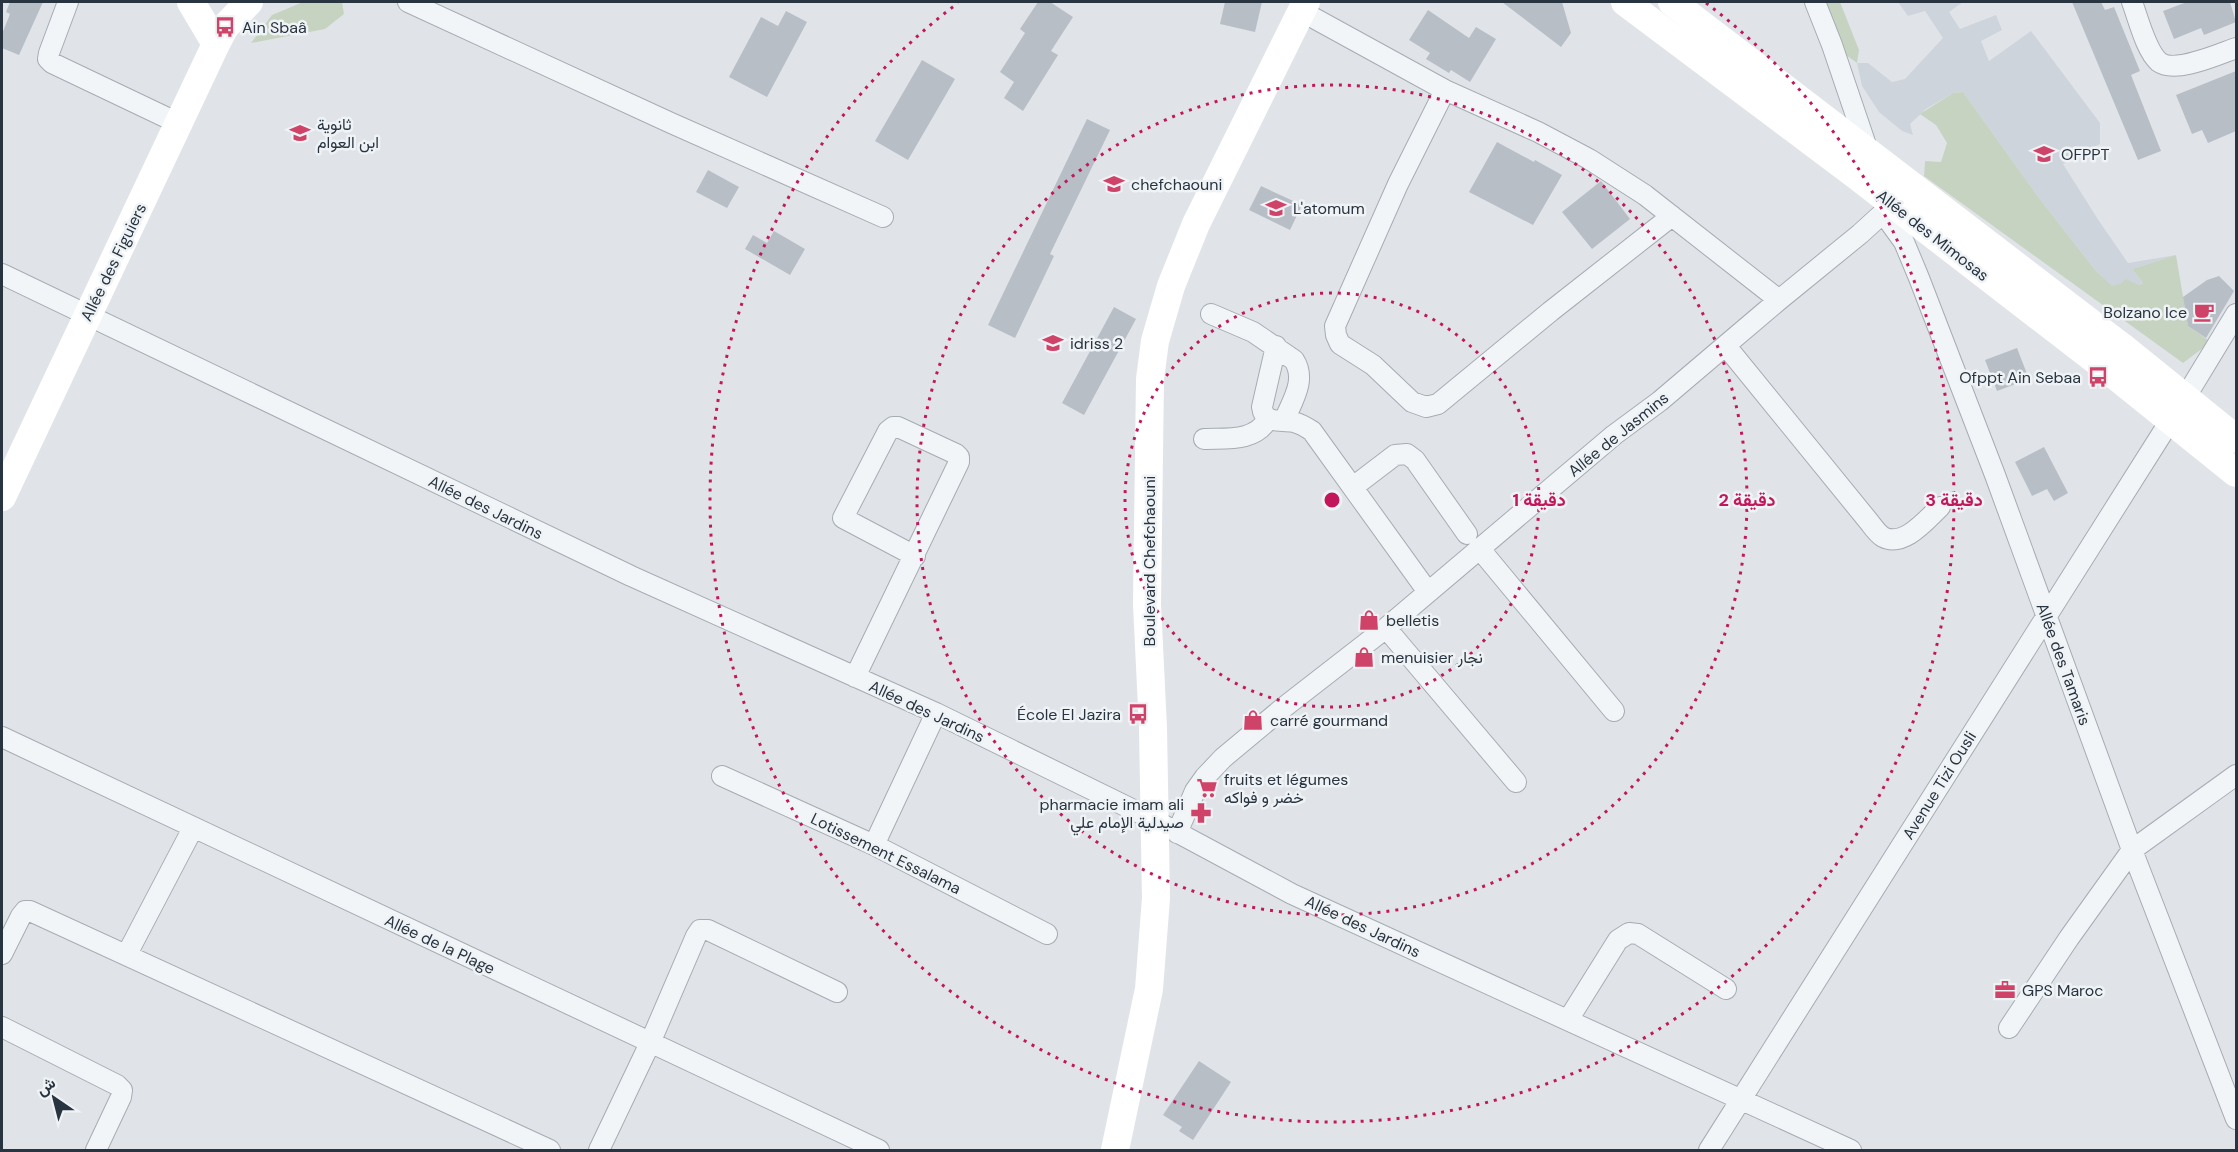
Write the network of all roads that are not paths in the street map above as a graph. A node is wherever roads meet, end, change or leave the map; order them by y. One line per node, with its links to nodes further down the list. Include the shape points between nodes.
1 (68, 2): 13 (street, via 48,59)
2 (191, 2): 10 (street)
3 (249, 2): 10 (street, Allée des Figuiers)
4 (408, 2): 17 (street)
5 (1625, 2): 14 (street, Allée des Mimosas)
6 (1672, 2): 14 (street, Allée des Mimosas)
7 (1815, 2): 14 (street, via 1832,45)
8 (2132, 2): 11 (street, via 2151,51 2161,64 2190,64)
9 (1304, 6): 12 (street); 45 (street, Boulevard Chefchaouni, via 1196,224 1171,286 1155,341 1150,379 1147,604)
10 (223, 24): 13 (street, Allée des Figuiers)
11 (2236, 48)
12 (1445, 90): 16 (street, via 1589,159); 16 (street, via 1335,326 1340,344 1373,365 1412,402 1426,407 1438,404)
13 (180, 124): 22 (street, Allée des Figuiers)
14 (1861, 162): 15 (street, Allée des Mimosas)
15 (1894, 199): 19 (street, Allée de Jasmins, via 1860,234); 25 (street, Allée des Mimosas); 36 (street, Allée des Tamaris, via 1904,242)
16 (1672, 216): 19 (street)
17 (883, 217)
18 (2, 274): 22 (street, Allée des Jardins)
19 (1779, 300): 24 (street, Allée de Jasmins)
20 (1211, 314): 23 (street)
21 (2236, 314): 25 (street, Avenue Tizi Ousli)
22 (88, 315): 31 (street, Allée des Figuiers); 38 (street, Allée des Jardins, via 631,576)
23 (1276, 346): 26 (street, via 1262,407 1264,416); 26 (street, via 1290,355 1299,372 1299,385)
24 (1726, 346): 32 (street, via 1883,537 1896,539 1911,533); 33 (street, Allée de Jasmins, via 1660,401)
25 (2177, 409): 28 (street, Allée des Mimosas); 29 (street, Allée des Mimosas); 36 (street, Avenue Tizi Ousli)
26 (1276, 420): 27 (street, via 1247,436); 30 (street, via 1312,431)
27 (1204, 439)
28 (2236, 439)
29 (2236, 474)
30 (1353, 487): 33 (street, via 1395,455 1407,454); 35 (street)
31 (2, 497)
32 (1940, 507)
33 (1473, 541): 35 (street, Allée de Jasmins); 39 (street)
34 (915, 556): 34 (street, via 959,457 893,427 843,518); 38 (street)
35 (1428, 592): 37 (street, Allée de Jasmins)
36 (2046, 615): 48 (street, Allée des Tamaris); 58 (street, Avenue Tizi Ousli)
37 (1386, 628): 44 (street); 45 (street, Allée de Jasmins, via 1222,758)
38 (855, 677): 40 (street, Allée des Jardins)
39 (1614, 711)
40 (936, 713): 45 (street, Allée des Jardins); 47 (street)
41 (2, 737): 46 (street, Allée de la Plage)
42 (2236, 775): 48 (street)
43 (722, 776): 47 (street, Lotissement Essalama)
44 (1516, 782)
45 (1166, 827): 54 (street, Allée des Jardins, via 1292,894); 64 (street, Boulevard Chefchaouni, via 1149,989)
46 (192, 828): 51 (street); 57 (street, Allée de la Plage)
47 (874, 845): 49 (street, Lotissement Essalama)
48 (2132, 850): 56 (street, via 2068,938); 59 (street, Allée des Tamaris)
49 (1047, 934)
50 (2, 954): 51 (street, via 25,911)
51 (127, 954): 61 (street)
52 (1726, 989): 54 (street, via 1638,934 1629,933 1618,940)
53 (837, 992): 57 (street, via 708,930 700,930)
54 (1568, 1020): 58 (street, Allée des Jardins)
55 (2, 1027): 60 (street, via 122,1090)
56 (2010, 1028)
57 (650, 1043): 62 (street); 63 (street, Allée de la Plage)
58 (1742, 1100): 65 (street, Avenue Tizi Ousli); 66 (street, Allée des Jardins)
59 (2236, 1119)
60 (96, 1150)
61 (550, 1150)
62 (598, 1150)
63 (879, 1150)
64 (1117, 1150)
65 (1709, 1150)
66 (1851, 1150)

